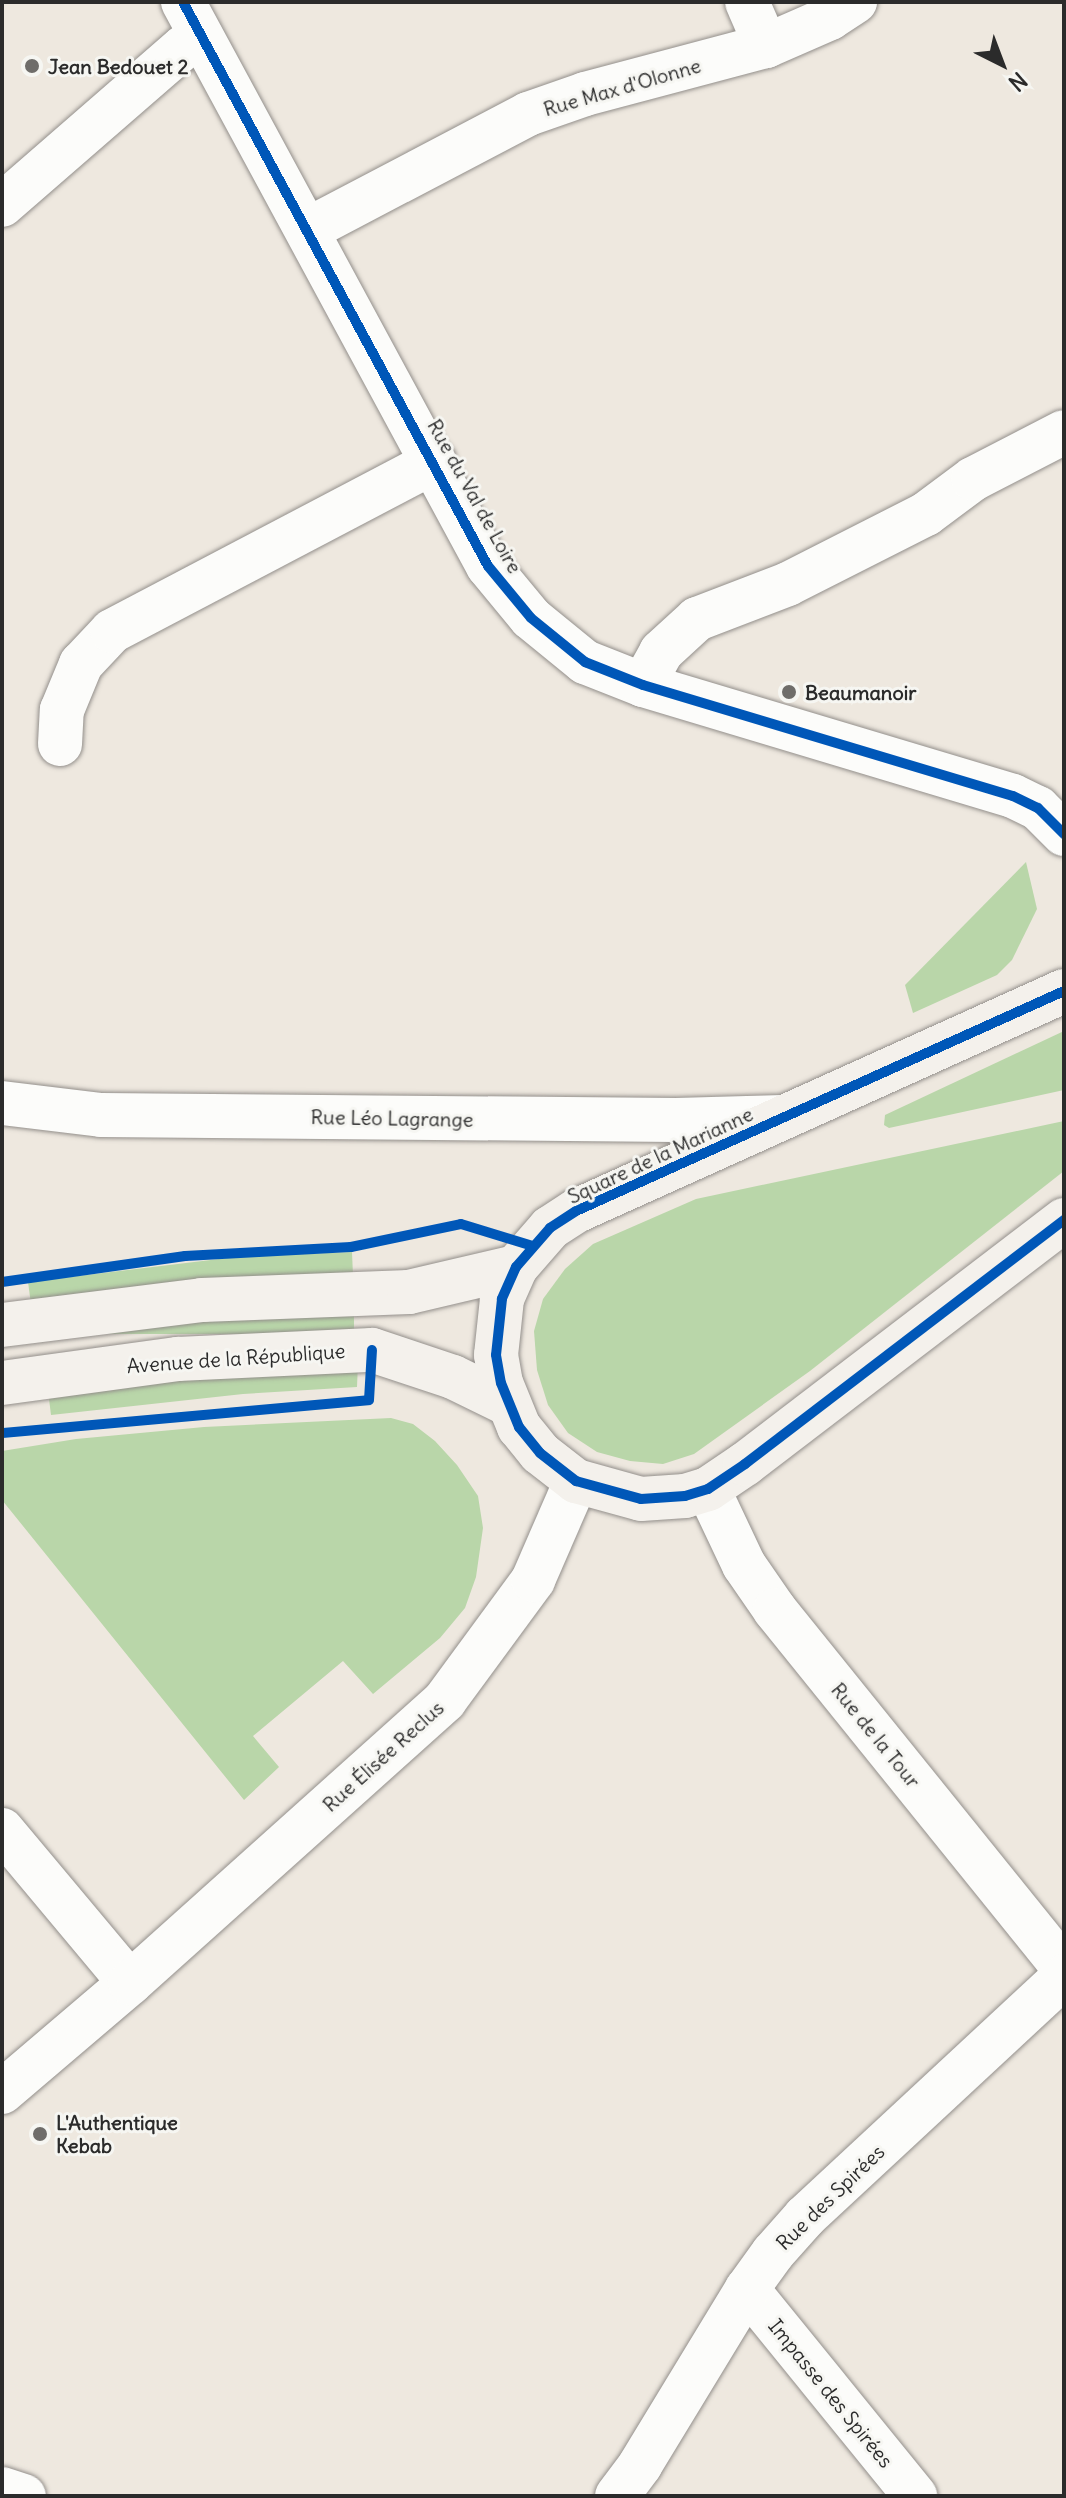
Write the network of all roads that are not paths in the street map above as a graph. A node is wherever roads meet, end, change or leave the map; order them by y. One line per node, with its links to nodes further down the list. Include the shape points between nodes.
1 (747, 2): 4 (street)
2 (855, 2): 4 (street, Rue Max d'Olonne)
3 (192, 19): 5 (street, via 184,47); 6 (street, Rue du Val de Loire)
4 (766, 46): 6 (street, Rue Max d'Olonne, via 528,114)
5 (2, 205)
6 (309, 229): 8 (street, Rue du Val de Loire)
7 (1064, 432): 9 (street, via 973,479 926,514 788,584 697,619 661,652)
8 (434, 462): 9 (street, Rue du Val de Loire, via 488,566 531,618 585,662); 10 (street, Rue du Val de Loire, via 112,631 81,664 62,710)
9 (643, 685): 11 (street, Rue du Val de Loire, via 1013,796 1038,808)
10 (60, 744)
11 (1064, 834)
12 (1064, 991): 14 (street, Square de la Marianne)
13 (2, 1103): 14 (street, Rue Léo Lagrange, via 101,1115)
14 (783, 1117): 16 (street, Square de la Marianne, via 576,1211 550,1228)
15 (1064, 1220): 21 (street, Square de la Marianne)
16 (516, 1267): 17 (street, via 409,1292 202,1300); 19 (street, Square de la Marianne, via 497,1328 496,1355)
17 (2, 1325)
18 (2, 1383): 19 (street, Avenue de la République, via 178,1359 372,1350 428,1367)
19 (508, 1404): 20 (street, Square de la Marianne, via 540,1453)
20 (576, 1481): 21 (street, Square de la Marianne, via 652,1499); 25 (street, Rue Élisée Reclus, via 533,1580 445,1700)
21 (708, 1489): 23 (street, Rue de la Tour, via 744,1565 775,1610)
22 (2, 1830): 25 (street)
23 (1064, 1968)
24 (1064, 1976): 27 (street, Rue des Spirées, via 805,2217)
25 (130, 1983): 26 (street, Rue Élisée Reclus)
26 (2, 2092)
27 (747, 2289): 30 (street, Rue des Spirées); 31 (street, Impasse des Spirées)
28 (2, 2489): 29 (street)
29 (24, 2496)
30 (617, 2496)
31 (915, 2496)

